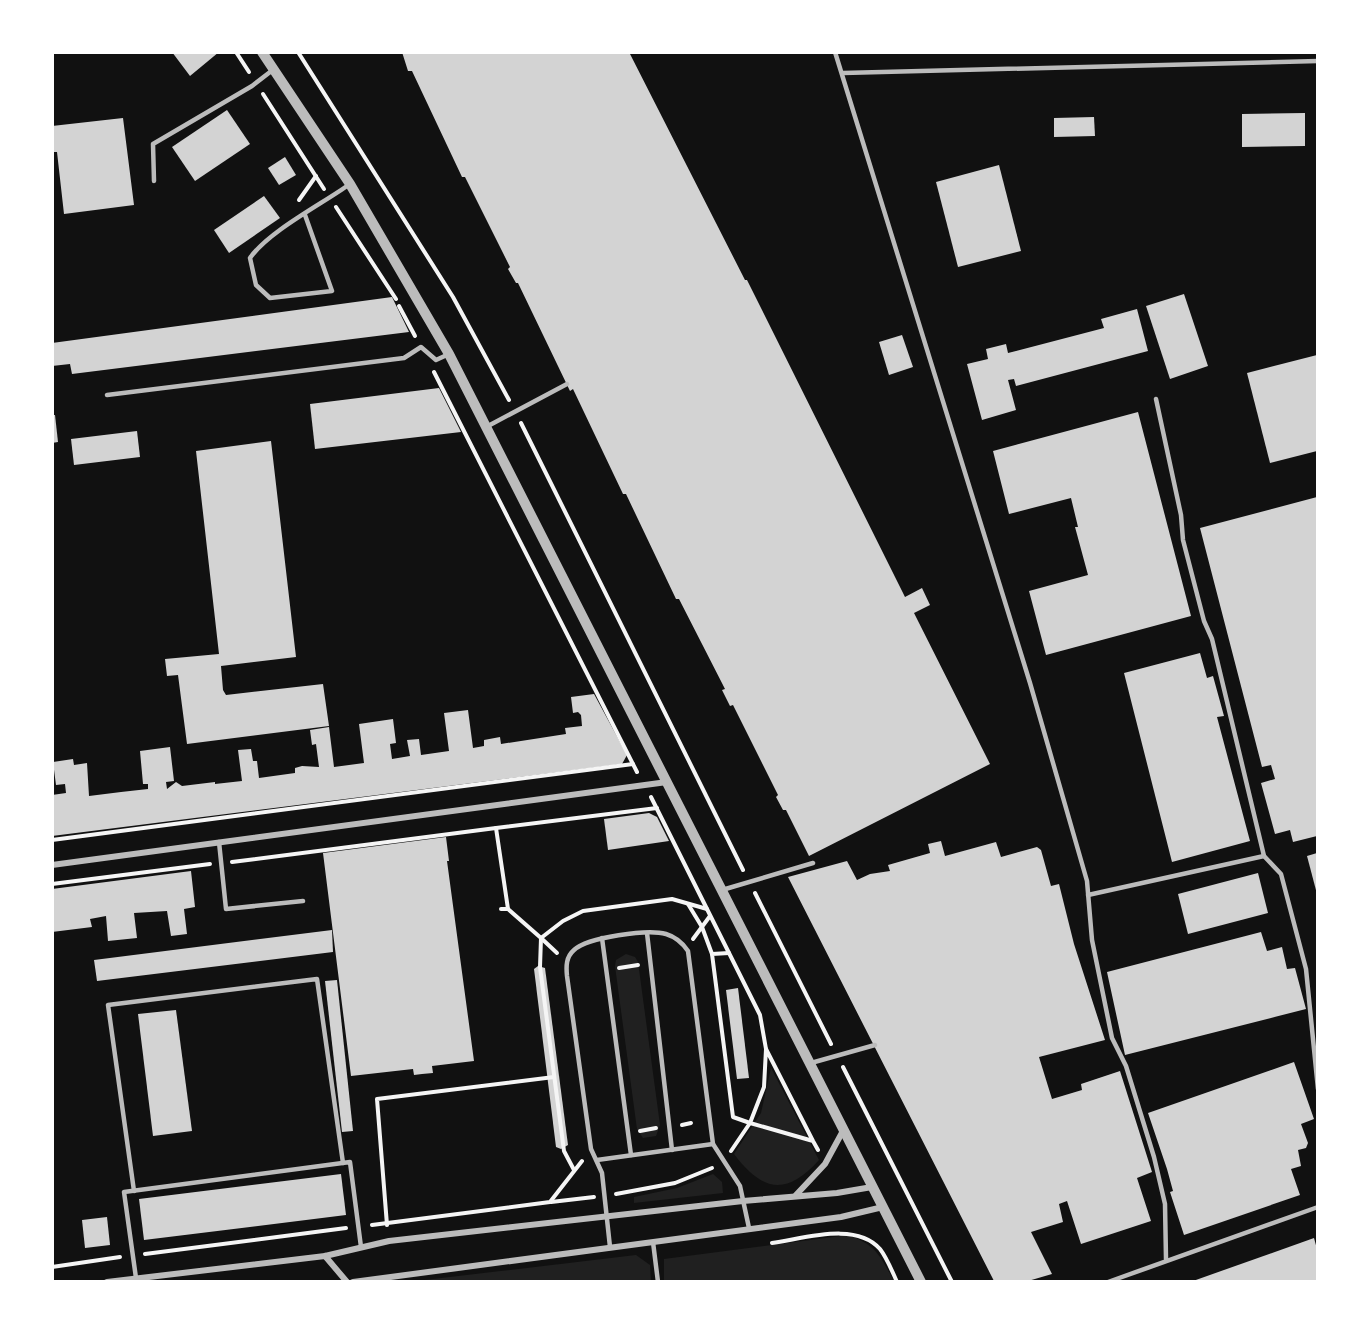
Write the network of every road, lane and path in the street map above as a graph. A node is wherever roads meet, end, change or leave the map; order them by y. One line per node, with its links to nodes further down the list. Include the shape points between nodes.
1 (236, 52): 8 (path)
2 (262, 52): 6 (street)
3 (298, 52): 18 (path, via 453,297)
4 (835, 52): 7 (lane)
5 (1317, 61): 7 (lane)
6 (274, 69): 8 (lane); 10 (street)
7 (843, 73): 34 (lane, via 1030,683)
8 (256, 82): 9 (lane, via 153,144); 11 (path)
9 (154, 181)
10 (350, 184): 11 (lane); 14 (street)
11 (330, 198): 12 (lane); 13 (path, via 397,301)
12 (306, 215): 12 (lane, via 250,258 256,285 270,298 332,291)
13 (421, 347): 14 (lane, via 436,360); 16 (lane, via 405,358); 20 (path)
14 (449, 354): 19 (street)
15 (567, 384): 18 (lane)
16 (107, 395)
17 (1156, 399): 27 (lane, via 1183,540 1212,639)
18 (515, 411): 19 (lane); 31 (path)
19 (488, 426): 21 (street)
20 (633, 764): 22 (path); 25 (path)
21 (668, 782): 22 (street); 33 (street)
22 (644, 786): 23 (path); 26 (street)
23 (657, 808): 24 (path); 39 (path)
24 (496, 828): 28 (path); 38 (path)
25 (52, 840)
26 (219, 842): 28 (lane); 30 (street)
27 (1264, 856): 34 (lane); 53 (lane, via 1281,874 1306,969)
28 (222, 863): 32 (path); 35 (lane, via 226,909)
29 (813, 863): 31 (lane)
30 (52, 865)
31 (749, 882): 33 (lane); 50 (path)
32 (52, 884)
33 (722, 890): 51 (street)
34 (1088, 895): 90 (lane, via 1092,940 1112,1038 1126,1066 1165,1204)
35 (303, 901)
36 (688, 904): 39 (path); 41 (path, via 672,899 583,911); 44 (path)
37 (501, 909): 38 (path)
38 (508, 909): 41 (path)
39 (707, 909): 43 (path)
40 (647, 933): 42 (lane); 46 (lane); 60 (lane, via 675,938 688,951)
41 (541, 938): 45 (path); 52 (path, via 540,967)
42 (602, 938): 45 (lane, via 573,950); 47 (lane)
43 (729, 953): 44 (path); 49 (path, via 760,1015)
44 (712, 954): 55 (path, via 733,1117)
45 (566, 962): 61 (lane)
46 (650, 964): 47 (path); 56 (lane)
47 (606, 969): 58 (lane)
48 (875, 1045): 50 (lane)
49 (766, 1049): 55 (path, via 764,1087); 59 (path)
50 (837, 1056): 51 (lane); 99 (path)
51 (811, 1063): 57 (street)
52 (554, 1077): 68 (path, via 564,1151); 79 (path, via 377,1099)
53 (1317, 1089)
54 (691, 1123): 56 (path)
55 (750, 1123): 59 (path); 65 (path)
56 (669, 1126): 58 (path); 62 (lane)
57 (844, 1128): 67 (street); 69 (street)
58 (628, 1133): 63 (lane)
59 (813, 1141): 67 (path)
60 (712, 1144): 62 (lane); 65 (lane)
61 (591, 1149): 64 (lane); 68 (path)
62 (672, 1150): 63 (lane)
63 (631, 1155): 64 (lane)
64 (597, 1160): 72 (lane)
65 (722, 1162): 72 (path, via 675,1183); 73 (lane, via 740,1186)
66 (343, 1163): 70 (lane); 70 (lane, via 316,979 108,1005); 80 (lane, via 350,1162)
67 (825, 1164): 71 (street)
68 (574, 1170): 74 (path)
69 (873, 1186): 71 (street); 75 (street)
70 (134, 1191): 88 (lane, via 124,1192)
71 (796, 1195): 73 (street)
72 (604, 1196): 74 (path); 77 (lane)
73 (743, 1201): 77 (street); 81 (lane)
74 (550, 1203): 79 (path)
75 (883, 1207): 78 (street); 98 (street)
76 (1317, 1207): 90 (lane)
77 (607, 1216): 83 (street); 87 (lane)
78 (841, 1217): 81 (street); 82 (path)
79 (386, 1223): 80 (path); 83 (path)
80 (358, 1227): 86 (lane); 88 (path)
81 (749, 1228): 84 (street)
82 (842, 1234): 85 (path); 97 (path, via 875,1244)
83 (388, 1241): 86 (street)
84 (653, 1242): 87 (street); 96 (lane)
85 (763, 1244)
86 (361, 1246): 89 (street)
87 (610, 1247): 95 (street)
88 (133, 1255): 91 (path); 92 (lane)
89 (325, 1256): 92 (street); 94 (street)
90 (1166, 1259): 100 (lane)
91 (52, 1267)
92 (136, 1278): 93 (street)
93 (107, 1281)
94 (347, 1281)
95 (353, 1281)
96 (658, 1281)
97 (897, 1281)
98 (921, 1281)
99 (952, 1281)
100 (1107, 1281)

